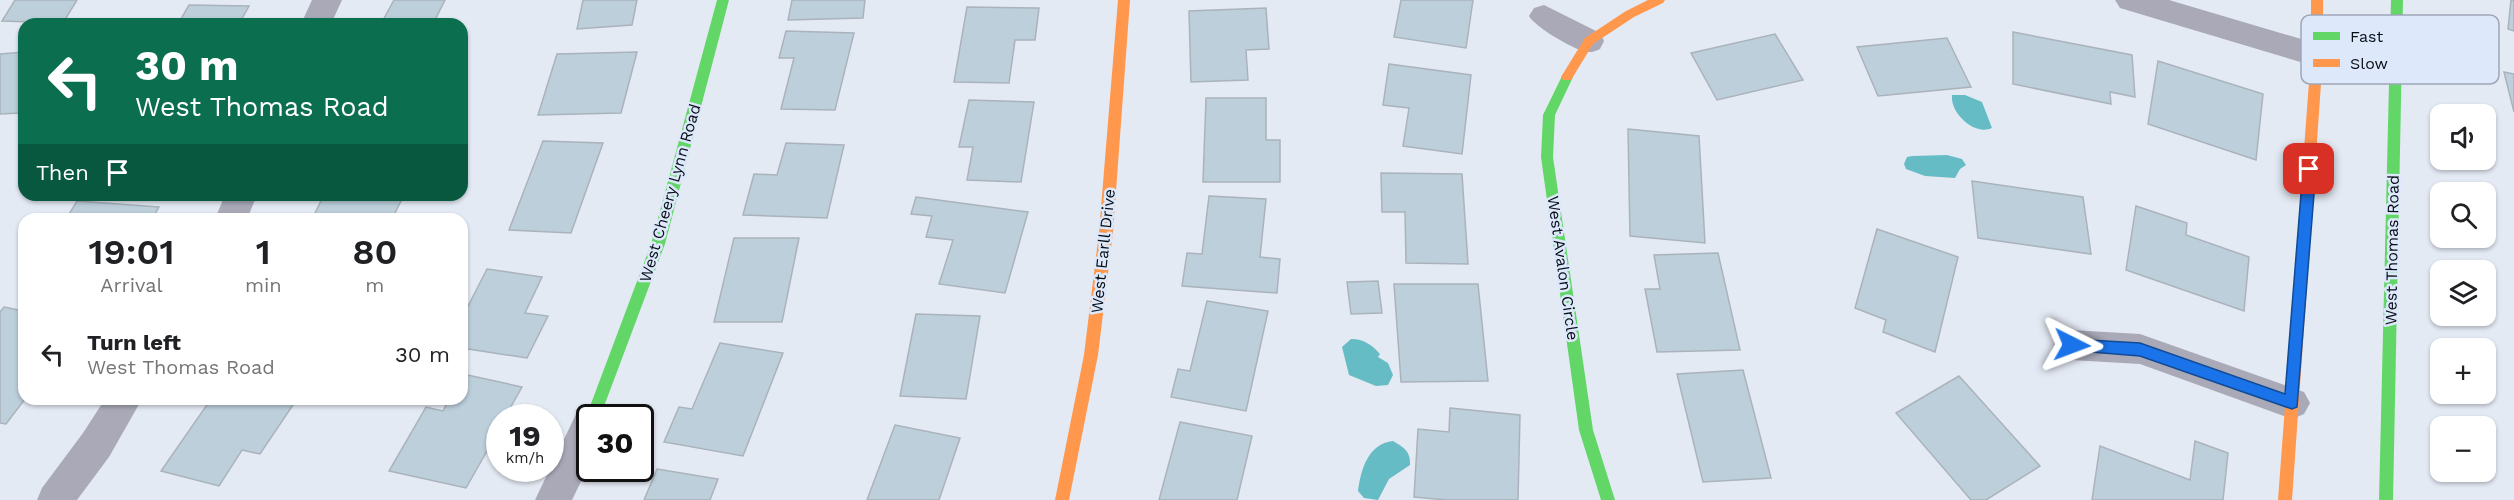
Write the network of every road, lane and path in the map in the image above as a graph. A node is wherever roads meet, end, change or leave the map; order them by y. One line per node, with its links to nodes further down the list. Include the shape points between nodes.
1 (327, 0): 9 (street)
2 (723, 0): 16 (street, West Cheery Lynn Road, via 658,244)
3 (1124, 0): 21 (street, West Earll Drive, via 1107,221 1091,355)
4 (1659, 0): 10 (street, West Avalon Circle)
5 (2130, 0): 11 (street)
6 (2397, 0): 7 (street, West Thomas Road)
7 (2397, 15)
8 (1544, 16): 10 (street)
9 (319, 18)
10 (1589, 41): 22 (street, West Avalon Circle, via 1549,115 1547,157 1586,430)
11 (2301, 50)
12 (2315, 84): 15 (street)
13 (2395, 84): 24 (street, West Thomas Road)
14 (2072, 345): 15 (street, via 2140,349)
15 (2292, 403): 23 (street)
16 (598, 404)
17 (120, 405): 19 (street)
18 (576, 453): 20 (street)
19 (55, 500)
20 (553, 500)
21 (1062, 500)
22 (1608, 500)
23 (2285, 500)
24 (2386, 500)

